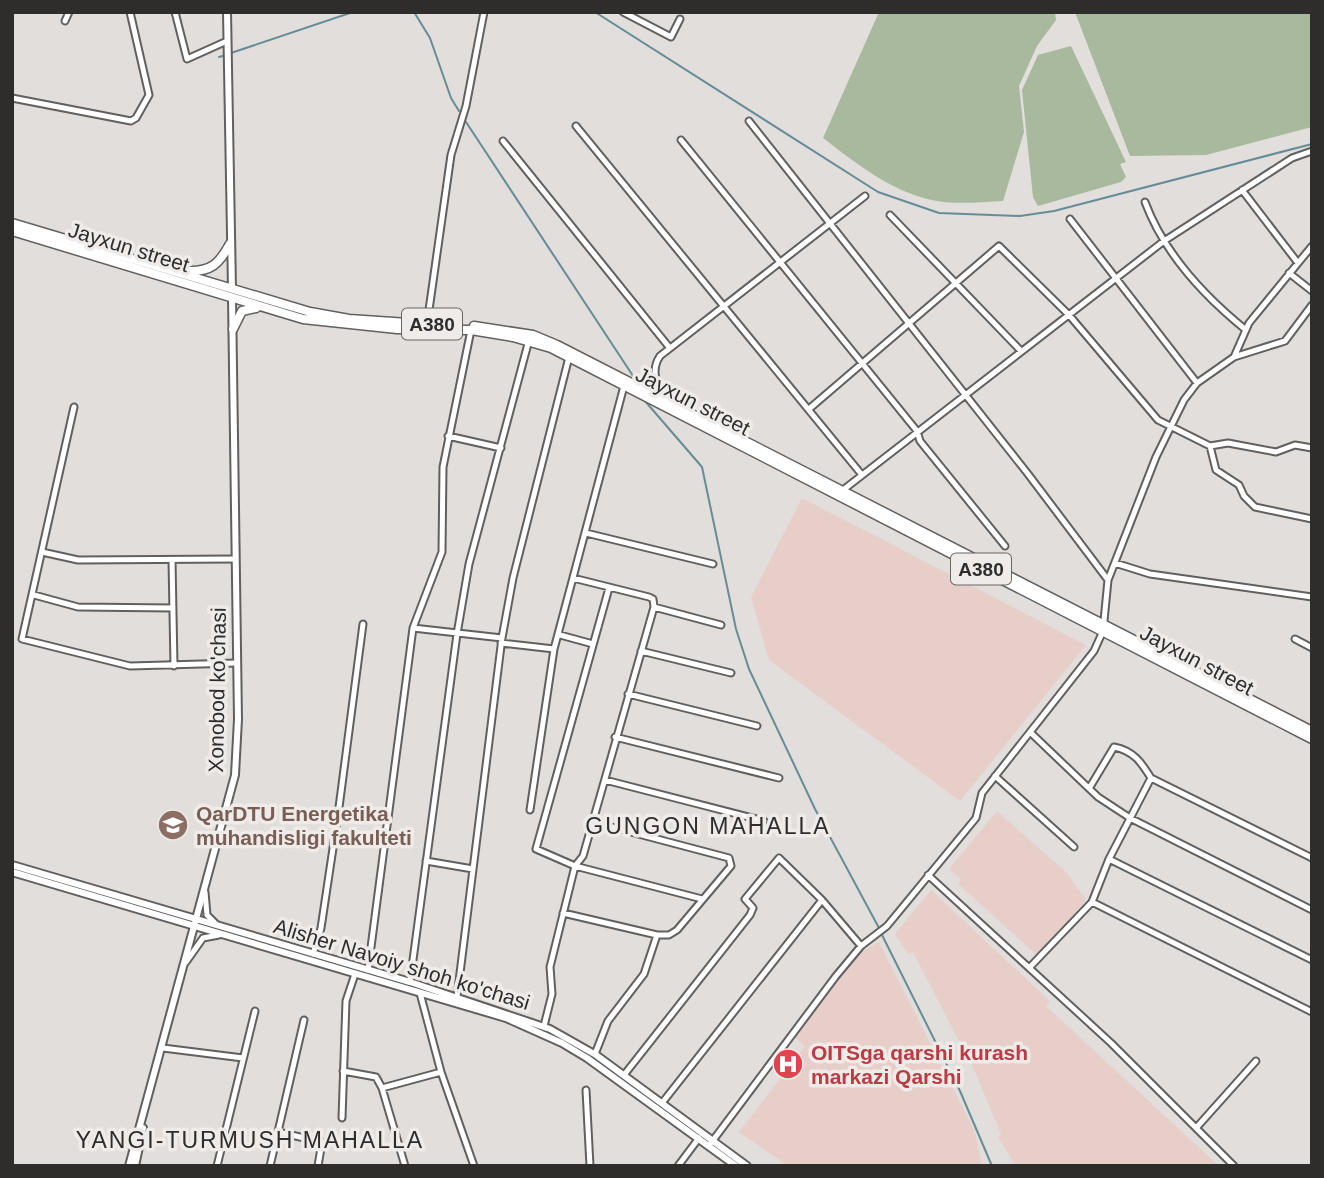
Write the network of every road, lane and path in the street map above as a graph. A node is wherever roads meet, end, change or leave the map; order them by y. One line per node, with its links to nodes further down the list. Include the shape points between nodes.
1 (69, 12): 8 (street)
2 (130, 12): 10 (street, via 149,95 136,118 131,121)
3 (176, 12): 9 (street, via 187,59)
4 (227, 12): 9 (main road, Xonobod ko'chasi)
5 (484, 12): 39 (street, via 466,106 451,155)
6 (623, 12): 7 (street, via 671,37)
7 (680, 19)
8 (65, 21)
9 (227, 41): 25 (main road, Xonobod ko'chasi)
10 (12, 99)
11 (749, 121): 21 (street)
12 (576, 127): 35 (street)
13 (681, 140): 27 (street)
14 (503, 141): 45 (street)
15 (1312, 151): 16 (street, via 1292,158)
16 (1242, 190): 24 (street); 28 (street)
17 (864, 196): 21 (street)
18 (1145, 202): 24 (street)
19 (890, 215): 32 (street)
20 (1070, 219): 31 (street)
21 (829, 222): 27 (street); 40 (street)
22 (12, 223): 29 (highway, Jayxun street / A380)
23 (12, 231): 34 (highway, Jayxun street / A380)
24 (1164, 241): 31 (street); 43 (street, via 1211,302)
25 (230, 244): 29 (highway, via 220,262 208,270); 34 (main road, Xonobod ko'chasi)
26 (1312, 246): 28 (street)
27 (779, 260): 35 (street); 49 (street)
28 (1298, 263): 30 (street)
29 (174, 270): 34 (highway, Jayxun street / A380)
30 (1289, 273): 33 (street); 43 (street)
31 (1118, 279): 38 (street); 51 (street)
32 (955, 285): 38 (street, via 999,246); 40 (street); 46 (street)
33 (1312, 291)
34 (232, 293): 37 (highway, Jayxun street / A380); 39 (highway, Jayxun street / A380, via 349,319); 41 (main road, Xonobod ko'chasi)
35 (723, 305): 45 (street); 55 (street)
36 (1312, 305): 48 (street, via 1285,341)
37 (278, 312): 41 (highway, via 249,308 242,311); 42 (highway, Jayxun street / A380, via 348,325)
38 (1069, 315): 46 (street); 56 (street, via 1158,420)
39 (427, 324): 50 (highway, Jayxun street / A380, via 498,327 533,335)
40 (908, 325): 49 (street); 52 (street)
41 (233, 329): 68 (main road, Xonobod ko'chasi)
42 (471, 330): 44 (highway, Jayxun street / A380); 58 (street)
43 (1246, 330): 48 (street)
44 (529, 340): 47 (highway, Jayxun street / A380); 60 (street)
45 (669, 347): 53 (street, via 654,365)
46 (1021, 351): 52 (street)
47 (569, 357): 50 (highway, Jayxun street / A380); 86 (street)
48 (1234, 357): 51 (street)
49 (863, 363): 55 (street); 57 (street)
50 (625, 382): 53 (highway, Jayxun street / A380); 65 (street); 81 (highway, Jayxun street / A380, via 651,400)
51 (1197, 383): 56 (street)
52 (966, 395): 57 (street); 73 (street)
53 (664, 398): 63 (highway, Jayxun street / A380)
54 (74, 407): 67 (street)
55 (809, 409): 62 (street)
56 (1172, 428): 59 (street); 71 (street, via 1156,457)
57 (917, 431): 62 (street); 66 (street, via 920,441)
58 (448, 436): 60 (street); 82 (street, via 442,482 442,552)
59 (1210, 446): 61 (street, via 1228,443 1276,452 1295,445); 64 (street, via 1216,470 1239,485 1255,507)
60 (501, 448): 83 (street, via 469,564)
61 (1312, 448)
62 (862, 475): 63 (street)
63 (843, 490): 81 (highway, Jayxun street / A380)
64 (1312, 519)
65 (586, 533): 70 (street); 72 (street)
66 (1005, 546)
67 (42, 552): 69 (street, via 78,560); 75 (street)
68 (235, 559): 69 (street); 91 (main road, Xonobod ko'chasi)
69 (172, 560): 78 (street)
70 (713, 564)
71 (1115, 564): 73 (street); 76 (street, via 1150,574)
72 (573, 578): 74 (street); 84 (street)
73 (1108, 580): 81 (street)
74 (608, 588): 77 (street, via 649,597); 87 (street)
75 (34, 595): 78 (street, via 78,607); 92 (street, via 22,639 130,666)
76 (1312, 597)
77 (654, 607): 80 (street); 90 (street)
78 (173, 608): 92 (street)
79 (363, 624): 129 (street, via 321,928)
80 (721, 625)
81 (1103, 627): 96 (highway, Jayxun street / A380); 97 (street, via 1079,672); 99 (highway, Jayxun street / A380)
82 (412, 628): 83 (street); 133 (street)
83 (457, 634): 86 (street); 112 (street)
84 (559, 635): 87 (street); 89 (street)
85 (1295, 639): 88 (street)
86 (501, 640): 89 (street); 115 (street)
87 (593, 645): 114 (street, via 536,849)
88 (1312, 648)
89 (554, 649): 105 (street)
90 (641, 651): 93 (street); 94 (street)
91 (237, 663): 92 (street); 118 (main road, Xonobod ko'chasi, via 235,775)
92 (174, 666)
93 (731, 673)
94 (628, 694): 95 (street); 98 (street)
95 (757, 726)
96 (1312, 731)
97 (1030, 733): 100 (street); 104 (street)
98 (615, 737): 101 (street); 103 (street)
99 (1312, 738)
100 (995, 776): 109 (street); 117 (street, via 982,793 976,818)
101 (779, 778)
102 (1151, 778): 104 (street, via 1138,757 1114,747); 106 (street); 110 (street)
103 (605, 780): 107 (street); 108 (street)
104 (1090, 787): 106 (street)
105 (530, 810)
106 (1130, 818): 111 (street); 123 (street)
107 (764, 821)
108 (593, 822): 114 (street, via 583,856); 120 (street, via 729,858 731,866)
109 (1074, 847)
110 (1312, 858)
111 (1110, 859): 122 (street); 130 (street)
112 (426, 862): 115 (street); 135 (street)
113 (12, 866): 119 (main road, Alisher Navoiy shoh ko'chasi)
114 (575, 866): 120 (street); 124 (street)
115 (473, 869): 138 (street)
116 (12, 872): 119 (main road, Alisher Navoiy shoh ko'chasi)
117 (928, 875): 128 (street, via 887,926); 132 (street)
118 (205, 887): 125 (main road, Xonobod ko'chasi); 126 (street, via 207,915)
119 (84, 890): 125 (main road, Alisher Navoiy shoh ko'chasi)
120 (702, 899): 127 (street, via 677,930)
121 (822, 900): 128 (street); 149 (street, via 779,858 745,900 754,908 750,915); 152 (street)
122 (1092, 902): 132 (street); 140 (street)
123 (1312, 910)
124 (563, 913): 127 (street); 142 (street, via 550,967 552,994)
125 (195, 924): 126 (main road, Alisher Navoiy shoh ko'chasi); 131 (main road, Xonobod ko'chasi)
126 (220, 931): 129 (main road, Alisher Navoiy shoh ko'chasi); 131 (street, via 203,938); 134 (main road, Alisher Navoiy shoh ko'chasi)
127 (657, 936): 144 (street, via 644,974 608,1021)
128 (861, 946): 158 (street)
129 (313, 954): 133 (main road, Alisher Navoiy shoh ko'chasi)
130 (1312, 960)
131 (184, 964): 143 (main road, Xonobod ko'chasi)
132 (1030, 967): 155 (street)
133 (368, 970): 136 (main road, Alisher Navoiy shoh ko'chasi)
134 (355, 974): 136 (main road, Alisher Navoiy shoh ko'chasi); 147 (street, via 346,1001)
135 (410, 982): 136 (main road, Alisher Navoiy shoh ko'chasi); 138 (main road, Alisher Navoiy shoh ko'chasi)
136 (398, 983): 137 (main road, Alisher Navoiy shoh ko'chasi)
137 (421, 993): 148 (street); 157 (main road, Alisher Navoiy shoh ko'chasi, via 506,1018 562,1043)
138 (457, 997): 142 (main road, Alisher Navoiy shoh ko'chasi)
139 (254, 1011): 145 (street)
140 (1312, 1012)
141 (304, 1020): 156 (street)
142 (544, 1026): 144 (main road, Alisher Navoiy shoh ko'chasi)
143 (163, 1048): 145 (street); 154 (main road, Xonobod ko'chasi)
144 (595, 1054): 149 (main road, Alisher Navoiy shoh ko'chasi)
145 (243, 1058): 161 (street)
146 (1256, 1061): 155 (street)
147 (343, 1071): 150 (street, via 372,1075); 153 (street)
148 (441, 1072): 150 (street); 165 (street)
149 (624, 1076): 152 (main road, Alisher Navoiy shoh ko'chasi)
150 (382, 1088): 164 (street)
151 (586, 1090): 166 (street)
152 (662, 1103): 157 (main road, Alisher Navoiy shoh ko'chasi)
153 (342, 1118)
154 (143, 1123): 159 (main road, Xonobod ko'chasi); 160 (main road, Xonobod ko'chasi)
155 (1197, 1127): 170 (street)
156 (278, 1132): 162 (street); 163 (street, via 322,1142)
157 (701, 1136): 158 (main road, Alisher Navoiy shoh ko'chasi); 167 (street)
158 (711, 1144): 168 (main road, Alisher Navoiy shoh ko'chasi); 169 (main road, Alisher Navoiy shoh ko'chasi)
159 (130, 1166)
160 (135, 1166)
161 (217, 1166)
162 (270, 1166)
163 (318, 1166)
164 (405, 1166)
165 (474, 1166)
166 (590, 1166)
167 (678, 1166)
168 (736, 1166)
169 (747, 1166)
170 (1234, 1166)

